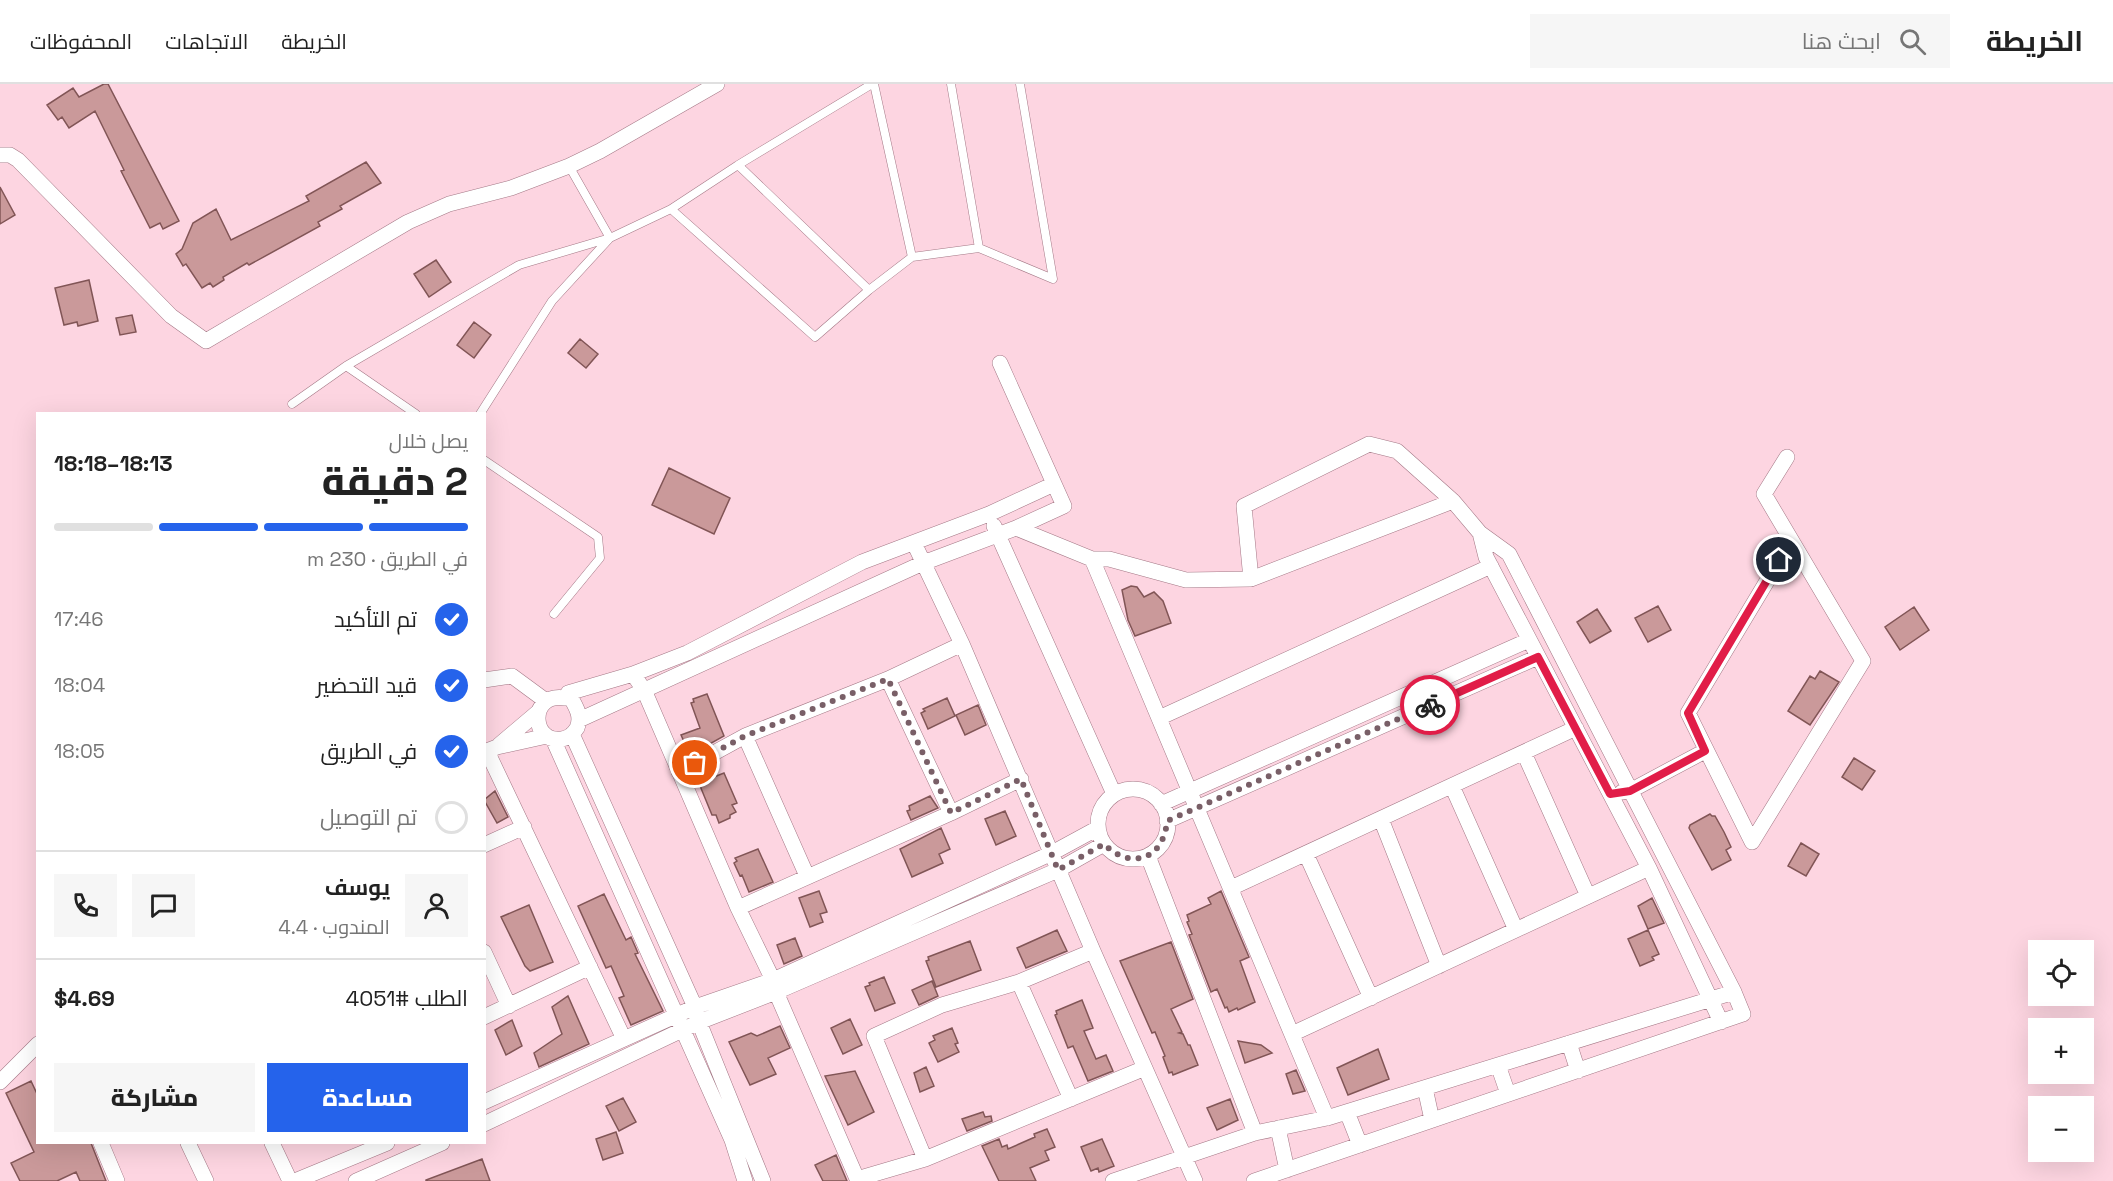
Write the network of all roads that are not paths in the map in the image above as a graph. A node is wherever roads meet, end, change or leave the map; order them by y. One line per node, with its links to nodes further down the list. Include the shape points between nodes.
1 (717, 84): 7 (street)
2 (873, 84): 6 (lane); 11 (lane)
3 (951, 84): 10 (lane)
4 (1020, 84): 10 (lane, via 1053,279)
5 (0, 154): 7 (street, via 18,160 171,316 206,341 408,222 449,204 511,188)
6 (738, 165): 8 (lane); 12 (lane)
7 (569, 166): 9 (lane)
8 (671, 209): 9 (lane); 12 (lane, via 815,337)
9 (610, 238): 14 (lane, via 519,265); 17 (lane, via 552,301)
10 (979, 248): 11 (lane)
11 (912, 257): 12 (lane)
12 (869, 290)
13 (1000, 363): 20 (street)
14 (346, 366): 15 (lane); 16 (lane)
15 (292, 404)
16 (413, 412)
17 (481, 412)
18 (1787, 457): 26 (street, via 1764,494)
19 (486, 461): 32 (lane, via 598,537 600,558)
20 (1054, 484): 22 (street); 23 (street, via 1064,506)
21 (1453, 501): 24 (street); 31 (street); 31 (street, via 1398,451 1369,444 1244,506)
22 (989, 514): 25 (street); 27 (street)
23 (1016, 528): 25 (street); 28 (street)
24 (1480, 533): 30 (street); 55 (street, via 1509,554)
25 (998, 535): 29 (street); 56 (street)
26 (1791, 541): 49 (street, via 1688,713); 49 (street, via 1863,661 1752,842)
27 (914, 543): 29 (street); 36 (street, via 862,562 687,652)
28 (1092, 559): 31 (street, via 1109,559 1186,580); 42 (street)
29 (923, 563): 34 (street); 39 (street)
30 (1491, 566): 33 (street); 42 (street)
31 (1251, 579)
32 (554, 614)
33 (1529, 640): 35 (street); 54 (street)
34 (962, 644): 37 (street); 52 (street)
35 (1538, 657): 44 (street); 59 (street)
36 (633, 674): 39 (street); 40 (street)
37 (888, 679): 46 (street); 60 (street)
38 (486, 680): 41 (street, via 512,676)
39 (644, 690): 43 (street); 51 (street)
40 (568, 693): 41 (street); 43 (street)
41 (542, 707): 47 (street, via 539,726); 48 (street)
42 (1159, 718): 54 (street)
43 (579, 720): 45 (street)
44 (1576, 728): 50 (street); 57 (street)
45 (572, 734): 47 (street, via 566,738); 87 (street)
46 (745, 736): 51 (street); 72 (street)
47 (550, 737): 48 (street); 88 (street)
48 (490, 750): 63 (street)
49 (1705, 751): 55 (street)
50 (1524, 753): 53 (street); 74 (street)
51 (679, 772): 75 (street)
52 (1021, 779): 60 (street); 67 (street)
53 (1452, 786): 61 (street); 76 (street)
54 (1190, 791): 58 (street); 59 (street)
55 (1630, 791): 57 (street); 83 (street)
56 (1114, 794): 58 (street, via 1123,790 1144,791); 64 (street, via 1100,811)
57 (1610, 794): 70 (street)
58 (1161, 804): 62 (street)
59 (1197, 808): 62 (street); 73 (street)
60 (951, 813): 72 (street)
61 (1381, 819): 68 (street); 79 (street)
62 (1167, 821): 69 (street, via 1166,835)
63 (524, 827): 65 (street); 80 (street)
64 (1098, 828): 66 (street); 67 (street)
65 (486, 844)
66 (1104, 844): 69 (street, via 1124,858); 71 (street)
67 (1052, 853): 71 (street); 82 (street)
68 (1306, 854): 73 (street); 84 (street)
69 (1148, 855): 110 (street)
70 (1649, 868): 74 (street); 85 (street)
71 (1058, 870): 77 (street); 82 (street)
72 (807, 876): 75 (street)
73 (1231, 888): 93 (street)
74 (1588, 896): 76 (street)
75 (738, 908): 82 (street)
76 (1515, 930): 79 (street)
77 (1093, 951): 81 (street); 98 (street)
78 (486, 956): 86 (street)
79 (1439, 966): 84 (street)
80 (590, 967): 86 (street); 94 (street)
81 (1019, 982): 103 (street); 118 (street, via 942,1005 874,1036)
82 (774, 986): 87 (street); 90 (street); 120 (street)
83 (1734, 992): 85 (street); 91 (street, via 1743,1014)
84 (1371, 998): 93 (street)
85 (1711, 1000): 91 (street); 95 (street)
86 (509, 1006): 89 (street)
87 (695, 1007): 88 (street); 90 (street)
88 (676, 1015): 92 (street); 94 (street)
89 (486, 1016)
90 (699, 1022): 92 (street); 127 (street)
91 (1721, 1022): 99 (street)
92 (683, 1030): 108 (street); 126 (street, via 732,1140)
93 (1292, 1034): 106 (street)
94 (624, 1039): 104 (street)
95 (1569, 1043): 97 (street); 99 (street)
96 (36, 1046): 100 (street)
97 (1498, 1065): 101 (street); 102 (street)
98 (1145, 1068): 103 (street); 117 (street)
99 (1578, 1071): 102 (street)
100 (0, 1082)
101 (1425, 1088): 105 (street); 107 (street)
102 (1508, 1094): 107 (street)
103 (1071, 1099): 118 (street)
104 (486, 1101)
105 (1347, 1112): 106 (street); 116 (street)
106 (1327, 1118): 109 (street)
107 (1432, 1120): 116 (street)
108 (486, 1123)
109 (1278, 1128): 110 (street); 119 (street)
110 (1255, 1133): 117 (street)
111 (101, 1144): 121 (street)
112 (188, 1144): 122 (street)
113 (272, 1144): 123 (street)
114 (385, 1144): 124 (street)
115 (440, 1144): 125 (street)
116 (1360, 1145): 119 (street)
117 (1184, 1156): 128 (street); 129 (street)
118 (925, 1159): 120 (street)
119 (1287, 1170): 130 (street)
120 (858, 1180)
121 (117, 1181)
122 (206, 1181)
123 (290, 1181)
124 (295, 1181)
125 (356, 1181)
126 (745, 1181)
127 (763, 1181)
128 (1113, 1181)
129 (1195, 1181)
130 (1254, 1181)

